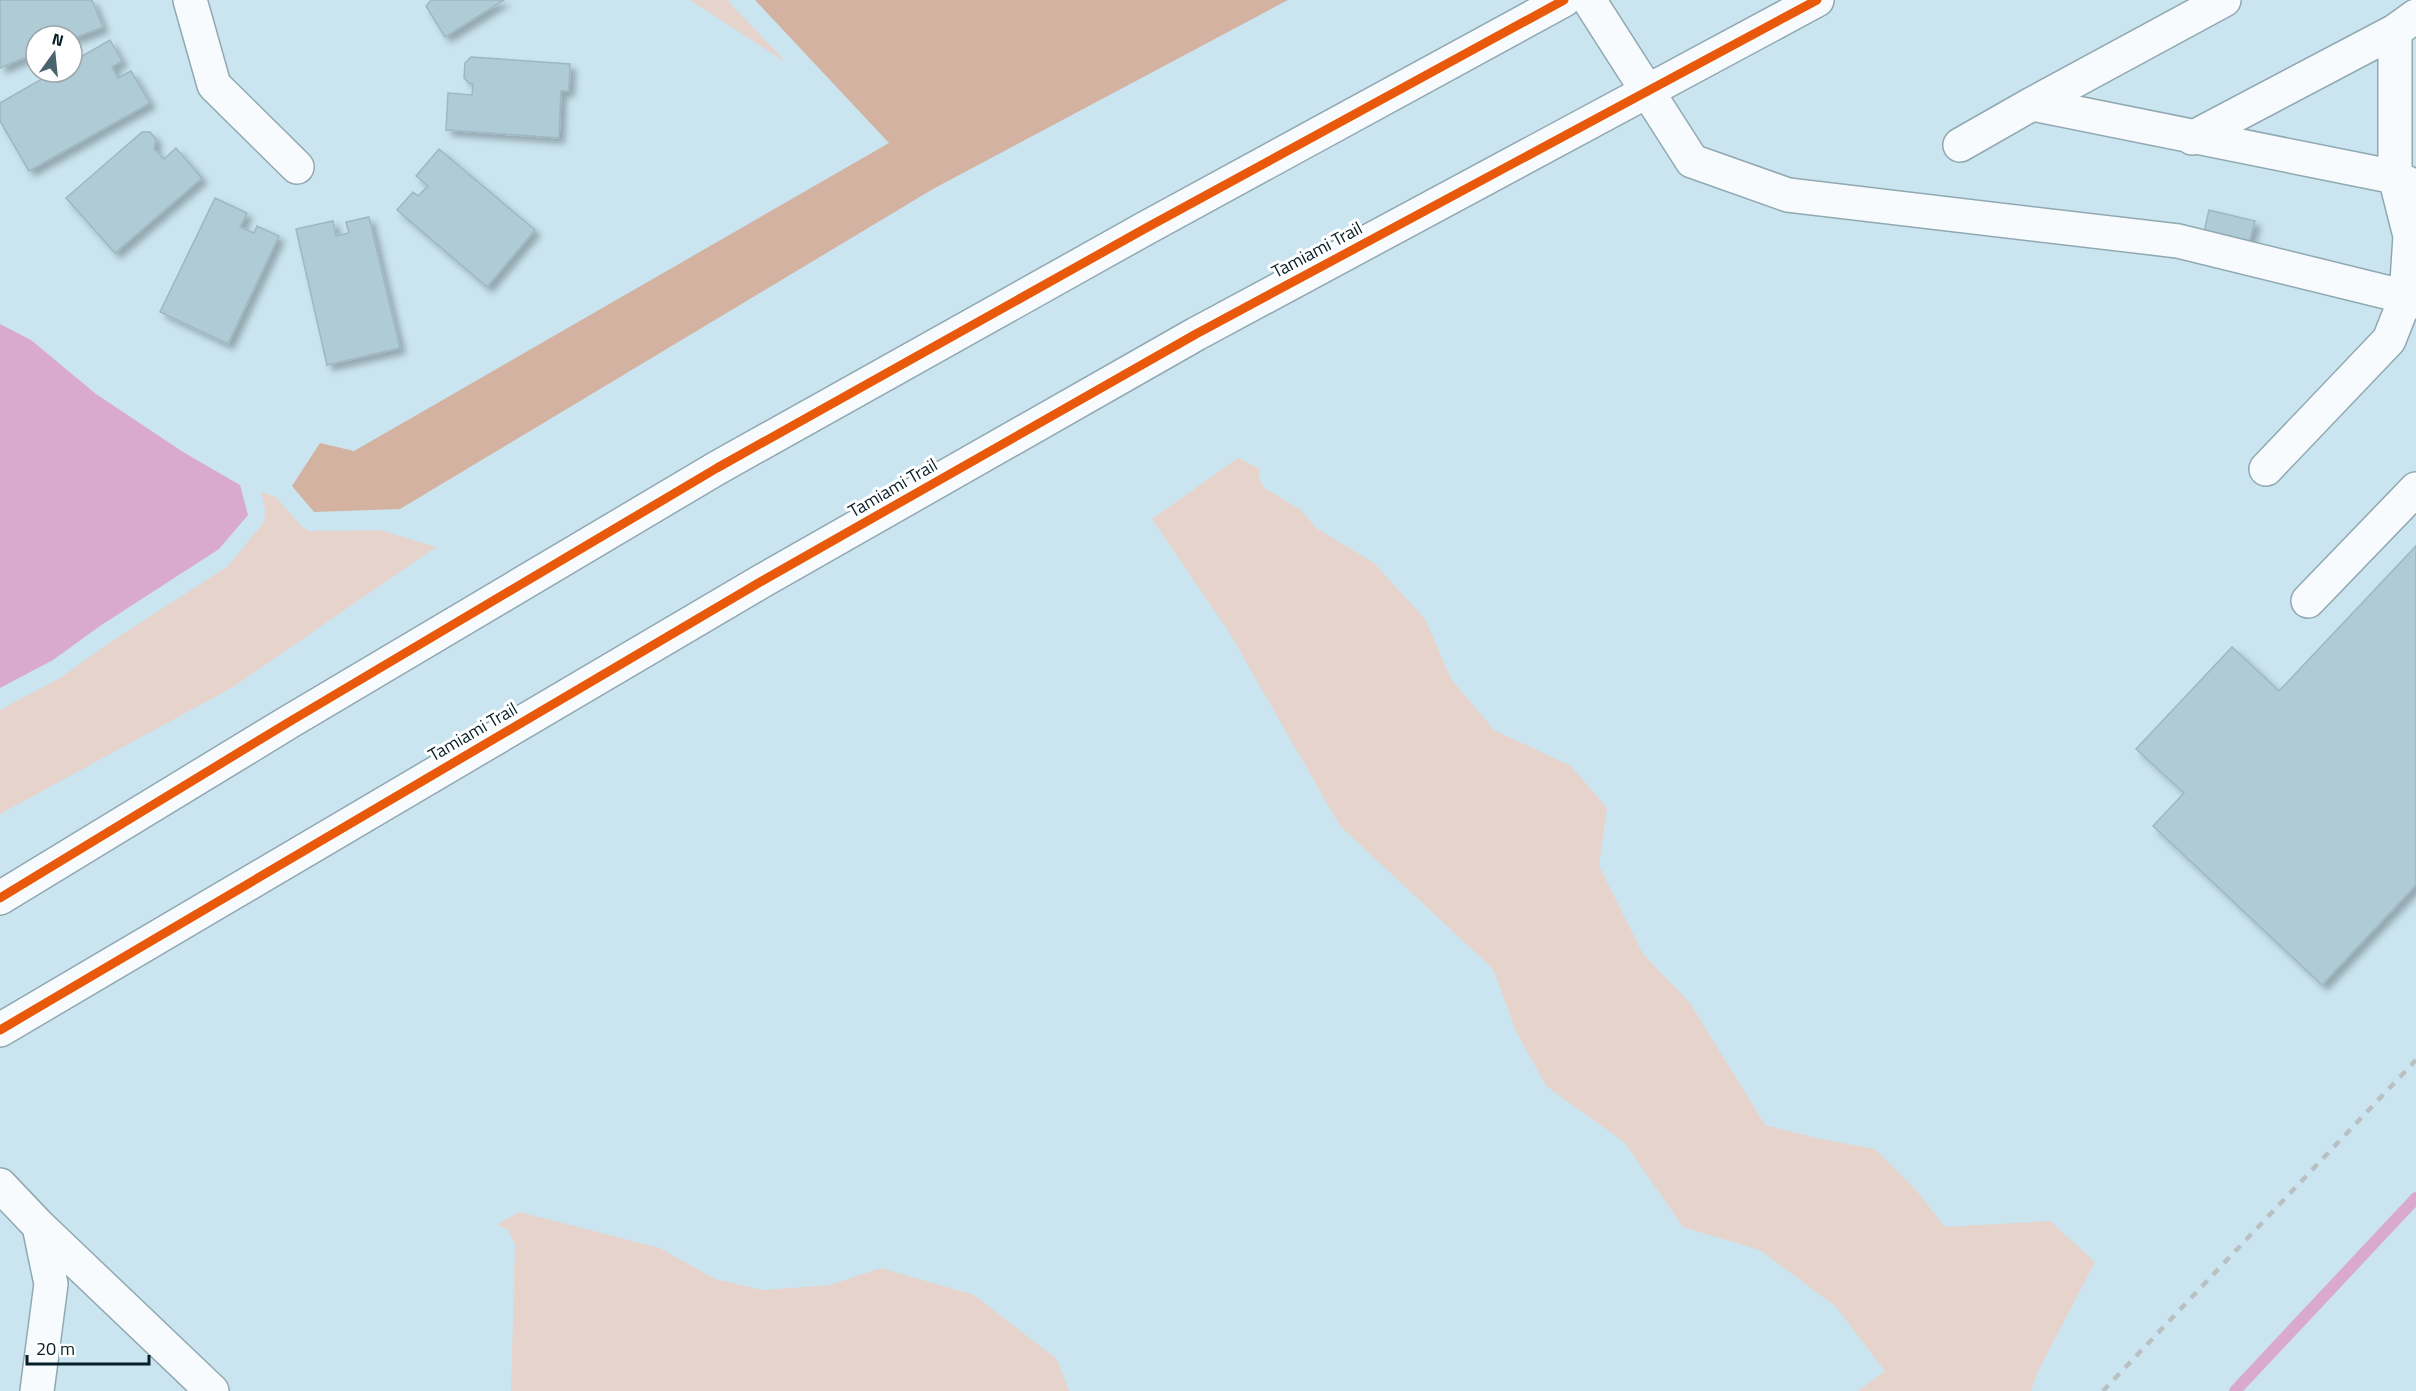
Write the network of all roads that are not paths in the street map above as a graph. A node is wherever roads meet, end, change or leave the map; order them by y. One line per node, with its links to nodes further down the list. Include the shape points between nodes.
1 (190, 0): 11 (main road, via 214,85)
2 (1564, 0): 17 (main road, via 717,468)
3 (1589, 0): 7 (main road)
4 (1817, 0): 7 (main road, Tamiami Trail)
5 (2224, 0): 8 (main road)
6 (2406, 24): 9 (main road); 12 (main road)
7 (1647, 90): 13 (main road, via 1692,161 1788,195 2178,241); 18 (main road, Tamiami Trail, via 1196,334 773,575)
8 (2032, 104): 9 (main road); 10 (main road)
9 (2192, 138): 12 (main road)
10 (1960, 145)
11 (297, 167)
12 (2406, 182): 13 (main road)
13 (2411, 300): 14 (main road, via 2389,340)
14 (2266, 469)
15 (2416, 489): 16 (main road)
16 (2308, 601)
17 (0, 898)
18 (0, 1029)
19 (0, 1185): 20 (main road)
20 (39, 1226): 21 (main road, via 51,1284); 22 (main road)
21 (37, 1391)
22 (212, 1391)

